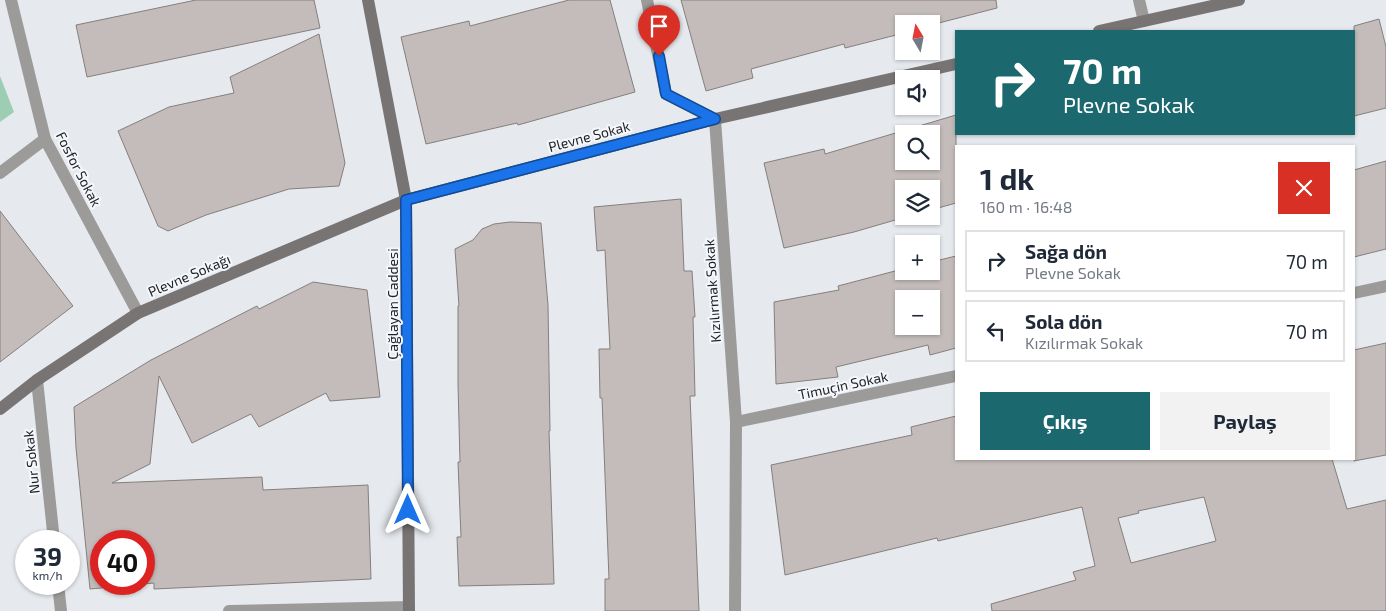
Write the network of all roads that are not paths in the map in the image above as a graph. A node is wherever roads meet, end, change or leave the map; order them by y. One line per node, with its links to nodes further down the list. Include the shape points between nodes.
1 (12, 0): 10 (street, Fosfor Sokak)
2 (368, 0): 12 (street, Çağlayan Caddesi)
3 (648, 0): 9 (street, via 666,94)
4 (1139, 0): 6 (street)
5 (1239, 0): 6 (street)
6 (1144, 21): 7 (street)
7 (1104, 30)
8 (955, 64): 9 (street, Plevne Sokak)
9 (715, 119): 12 (street, Plevne Sokak); 19 (street, Kızılırmak Sokak)
10 (45, 139): 11 (street); 15 (street, Fosfor Sokak)
11 (0, 173)
12 (406, 200): 15 (street, Plevne Sokağı); 22 (street, Çağlayan Caddesi)
13 (1386, 286): 14 (street)
14 (1355, 293)
15 (138, 313): 17 (street, Plevne Sokağı)
16 (955, 376): 19 (street, Timuçin Sokak)
17 (37, 380): 18 (street, Plevne Sokağı); 20 (street, Nur Sokak)
18 (0, 410)
19 (736, 422): 25 (street, Kızılırmak Sokak)
20 (53, 530)
21 (59, 595): 23 (street)
22 (409, 609): 24 (street)
23 (61, 611)
24 (229, 611)
25 (734, 611)

